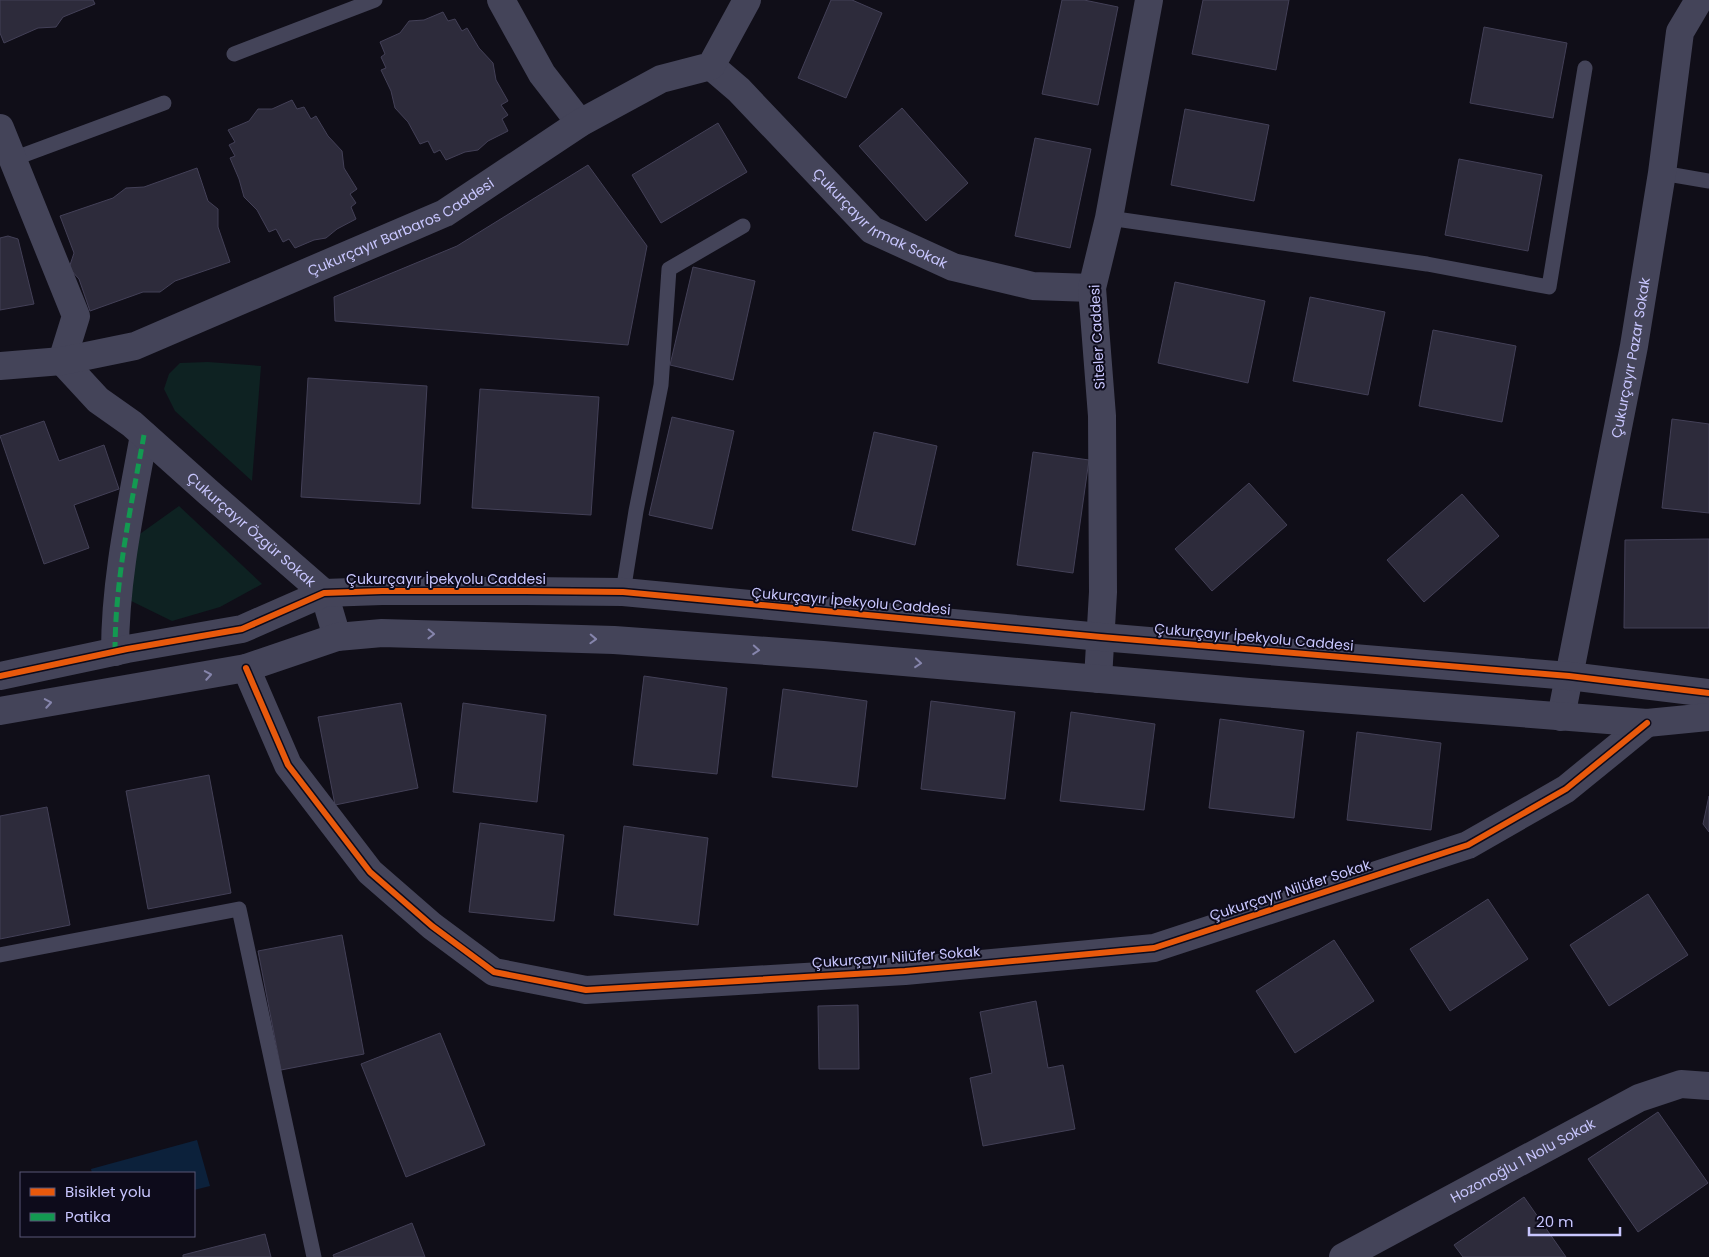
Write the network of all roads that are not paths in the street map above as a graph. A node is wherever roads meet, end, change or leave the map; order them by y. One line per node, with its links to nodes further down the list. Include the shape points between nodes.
1 (375, 0): 6 (lane)
2 (501, 0): 10 (street, via 542,74)
3 (748, 0): 7 (street)
4 (1149, 0): 15 (street, Siteler Caddesi)
5 (1699, 0): 13 (street, Çukurçayır Pazar Sokak, via 1680,32)
6 (234, 54)
7 (711, 66): 10 (street, Çukurçayır Barbaros Caddesi, via 661,79); 17 (street, Çukurçayır Irmak Sokak, via 872,230 952,267 1033,286)
8 (1584, 68): 15 (lane, via 1549,287 1427,264)
9 (164, 102): 12 (lane)
10 (580, 123): 18 (street, Çukurçayır Barbaros Caddesi, via 445,213 135,346)
11 (0, 128): 12 (street)
12 (12, 159): 18 (street, via 76,316)
13 (1662, 173): 14 (lane); 28 (street, Çukurçayır Pazar Sokak, via 1634,346)
14 (1709, 180)
15 (1108, 218): 17 (street, Siteler Caddesi)
16 (743, 226): 21 (lane, via 669,269 661,385)
17 (1092, 288): 24 (street, Siteler Caddesi, via 1102,416 1104,592)
18 (62, 361): 19 (street, Çukurçayır Barbaros Caddesi); 20 (street, Çukurçayır Özgür Sokak, via 98,400)
19 (0, 366)
20 (144, 435): 22 (street, Çukurçayır Özgür Sokak); 25 (street, via 125,539 115,617)
21 (623, 592): 22 (street, Çukurçayır İpekyolu Caddesi); 24 (street, Çukurçayır İpekyolu Caddesi)
22 (324, 593): 23 (street, Çukurçayır Özgür Sokak); 25 (street, Çukurçayır İpekyolu Caddesi, via 242,629)
23 (337, 637): 26 (street); 29 (street, one-way to 29, via 382,633 614,640)
24 (1101, 637): 28 (street, Çukurçayır İpekyolu Caddesi); 29 (street, Siteler Caddesi)
25 (115, 652): 27 (street, Çukurçayır İpekyolu Caddesi)
26 (246, 668): 31 (street, one-way to 26); 34 (street, Çukurçayır Nilüfer Sokak, via 288,765 370,872 432,926 494,972 586,990 905,971 1154,948 1468,845 1566,789)
27 (0, 676)
28 (1569, 676): 30 (street, Çukurçayır İpekyolu Caddesi); 33 (street, Çukurçayır Pazar Sokak)
29 (1098, 679): 33 (street)
30 (1709, 693)
31 (0, 711)
32 (1709, 716): 34 (street)
33 (1561, 717): 34 (street)
34 (1647, 724)
35 (0, 956): 37 (lane, via 239,909)
36 (1709, 1086): 38 (street, Hozonoğlu 1 Nolu Sokak, via 1681,1084 1639,1098)
37 (314, 1257)
38 (1342, 1257)

